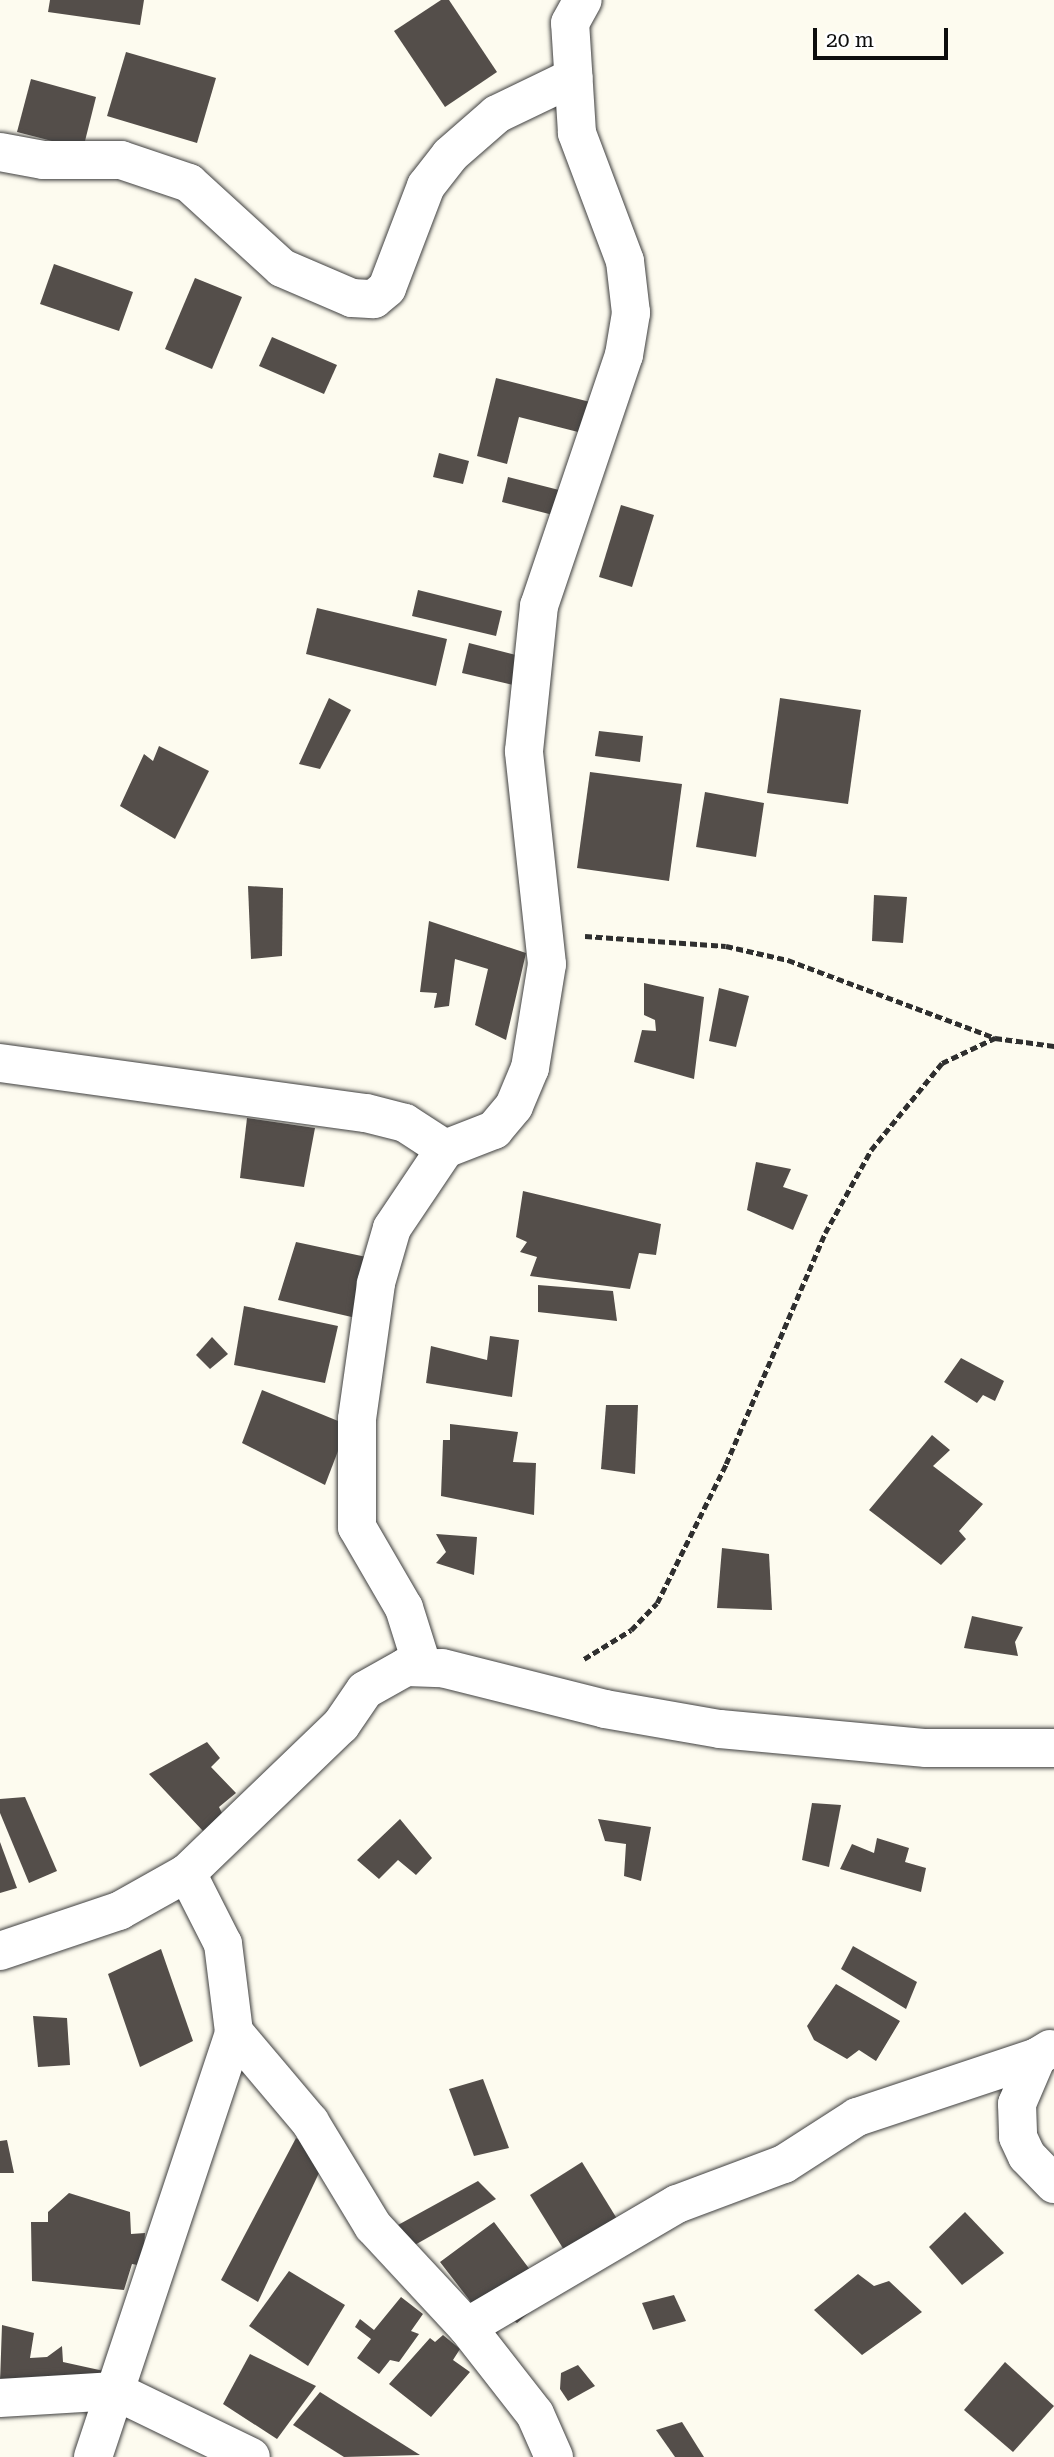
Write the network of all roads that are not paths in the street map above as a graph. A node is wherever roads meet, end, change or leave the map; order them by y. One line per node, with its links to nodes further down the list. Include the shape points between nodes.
1 (583, 0): 2 (street, via 570,23)
2 (574, 77): 3 (street, via 497,114 450,155 426,186 387,288 374,299 352,298 282,268 189,183 121,160 43,160); 5 (street, via 577,133 625,261 631,313 624,355 538,606 525,787 549,935 530,1068 514,1106 494,1130)
3 (0, 152)
4 (0, 1063): 5 (street, via 366,1113 405,1123)
5 (444, 1149): 6 (street, via 392,1228 376,1283 354,1492 362,1540 404,1608)
6 (422, 1665): 7 (street, via 755,1734 926,1748); 8 (street, via 386,1675 365,1690 341,1725)
7 (1054, 1748)
8 (187, 1873): 9 (street, via 119,1911); 10 (street, via 223,1944)
9 (0, 1951)
10 (234, 2032): 15 (street, via 310,2122 373,2226); 16 (street)
11 (1045, 2052): 12 (street); 13 (street, via 1017,2104)
12 (970, 2078): 13 (street); 15 (street, via 857,2117 784,2164 677,2204)
13 (1018, 2125): 14 (street, via 1027,2156)
14 (1054, 2184)
15 (467, 2328): 20 (street, via 535,2414)
16 (115, 2391): 17 (street); 18 (street); 19 (street)
17 (0, 2398)
18 (93, 2457)
19 (251, 2457)
20 (554, 2457)

